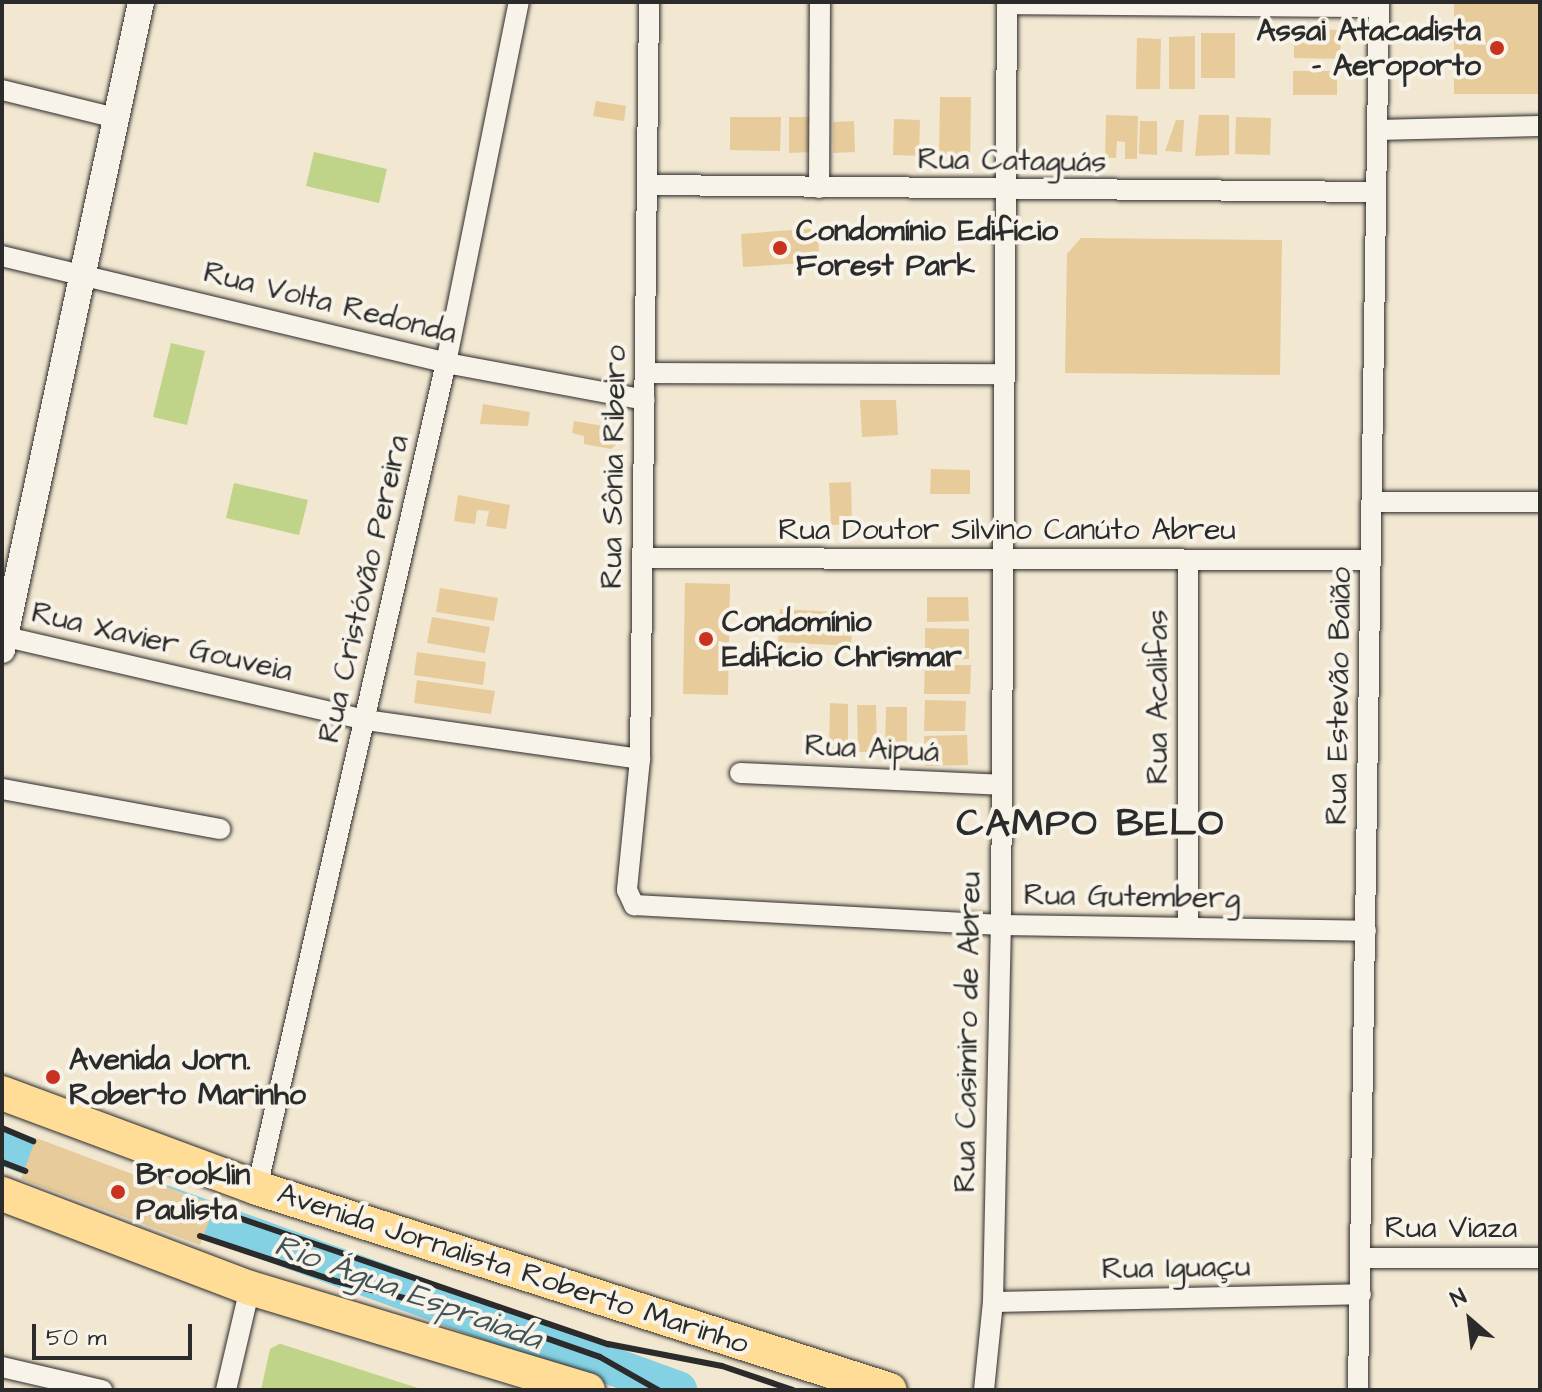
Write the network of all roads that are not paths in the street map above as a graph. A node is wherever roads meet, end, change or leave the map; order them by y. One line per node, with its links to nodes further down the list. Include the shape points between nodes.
1 (141, 2): 8 (street)
2 (519, 2): 17 (street, Rua Cristóvão Pereira)
3 (649, 2): 11 (street, Rua Sônia Ribeiro)
4 (820, 2): 12 (street)
5 (1007, 3): 6 (street); 13 (street, Rua Casimiro de Abreu)
6 (1379, 5): 10 (street, Rua Estevão Baião)
7 (2, 90): 8 (street)
8 (112, 117): 16 (street)
9 (1540, 126): 10 (street)
10 (1377, 130): 14 (street, Rua Estevão Baião)
11 (647, 185): 12 (street, Rua Cataguás); 18 (street, Rua Sônia Ribeiro)
12 (819, 188): 13 (street, Rua Cataguás)
13 (1006, 192): 14 (street, Rua Cataguás); 19 (street, Rua Casimiro de Abreu)
14 (1376, 192): 21 (street, Rua Estevão Baião)
15 (2, 256): 16 (street, Rua Volta Redonda)
16 (77, 272): 17 (street, Rua Volta Redonda); 27 (street)
17 (446, 363): 20 (street, Rua Volta Redonda); 28 (street, Rua Cristóvão Pereira)
18 (646, 373): 19 (street); 20 (street, Rua Sônia Ribeiro)
19 (1005, 374): 24 (street, Rua Casimiro de Abreu)
20 (645, 400): 23 (street, Rua Sônia Ribeiro)
21 (1372, 502): 22 (street); 25 (street, Rua Estevão Baião)
22 (1540, 502)
23 (643, 558): 24 (street, Rua Doutor Silvino Canúto Abreu); 29 (street, Rua Sônia Ribeiro)
24 (1004, 560): 26 (street, Rua Doutor Silvino Canúto Abreu); 31 (street, Rua Casimiro de Abreu)
25 (1371, 560): 26 (street, Rua Doutor Silvino Canúto Abreu); 37 (street, Rua Estevão Baião)
26 (1188, 563): 36 (street, Rua Acalifas)
27 (3, 641): 28 (street, Rua Xavier Gouveia)
28 (366, 720): 29 (street, Rua Xavier Gouveia); 39 (street, Rua Cristóvão Pereira)
29 (640, 759): 34 (street, Rua Sônia Ribeiro, via 627,890 634,905)
30 (740, 773): 31 (street, Rua Aipuá)
31 (1002, 785): 35 (street, Rua Casimiro de Abreu)
32 (2, 789): 33 (street)
33 (220, 829)
34 (658, 912): 35 (street, Rua Gutemberg)
35 (1001, 925): 36 (street, Rua Gutemberg); 45 (street, Rua Casimiro de Abreu)
36 (1188, 927): 37 (street, Rua Gutemberg)
37 (1366, 931): 41 (street, Rua Estevão Baião)
38 (2, 1093): 39 (main road, Avenida Jornalista Roberto Marinho)
39 (257, 1188): 50 (main road, Avenida Jornalista Roberto Marinho)
40 (2, 1194): 43 (main road)
41 (1361, 1258): 42 (street, Rua Viaza); 44 (street, Rua Estevão Baião)
42 (1540, 1258)
43 (250, 1288): 48 (street); 49 (main road)
44 (1361, 1294): 45 (street, Rua Iguaçu); 52 (street, Rua Estevão Baião)
45 (993, 1302): 51 (street, Rua Casimiro de Abreu)
46 (2, 1367): 47 (street)
47 (102, 1390)
48 (226, 1390)
49 (588, 1390)
50 (890, 1390)
51 (984, 1390)
52 (1358, 1390)

